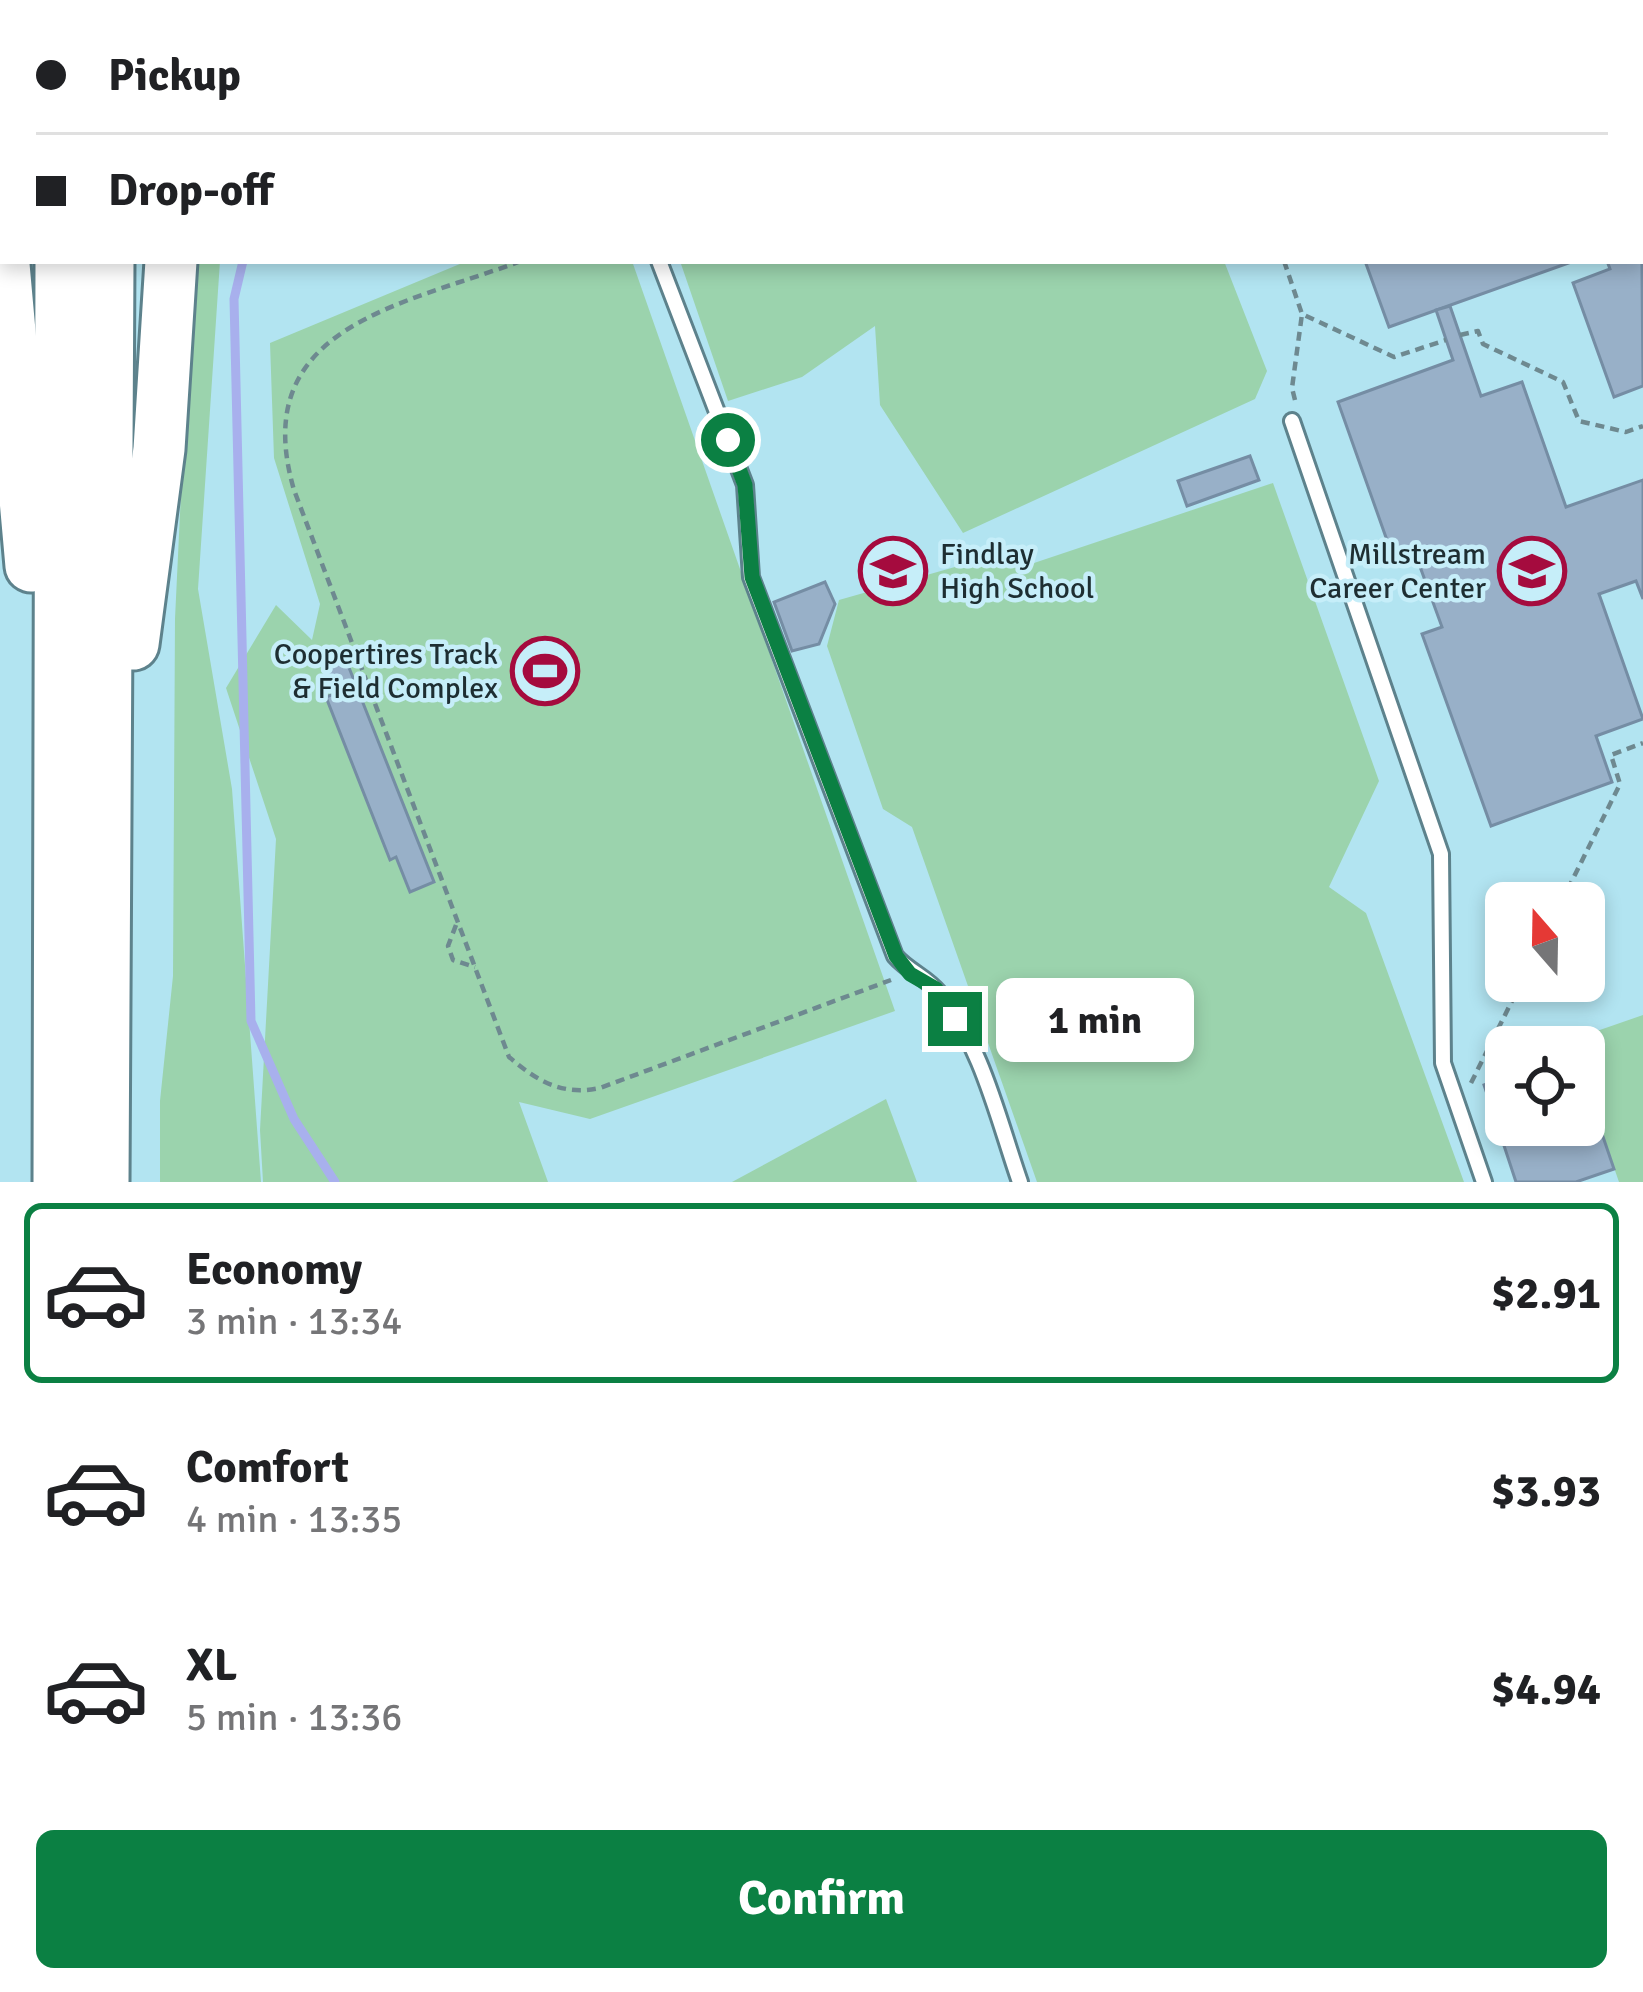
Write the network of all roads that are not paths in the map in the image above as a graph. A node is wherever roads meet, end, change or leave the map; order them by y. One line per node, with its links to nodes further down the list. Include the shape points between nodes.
1 (4, 264): 7 (highway)
2 (61, 264): 7 (highway)
3 (108, 264): 8 (highway)
4 (171, 264): 8 (highway, via 159,449 127,693 125,886)
5 (660, 264): 11 (lane, via 745,485 752,577 896,956 936,989 974,1050)
6 (1292, 421): 12 (lane, via 1442,854 1443,1063)
7 (60, 866): 9 (highway)
8 (104, 1020): 10 (highway)
9 (59, 1182)
10 (103, 1182)
11 (1020, 1182)
12 (1484, 1182)

